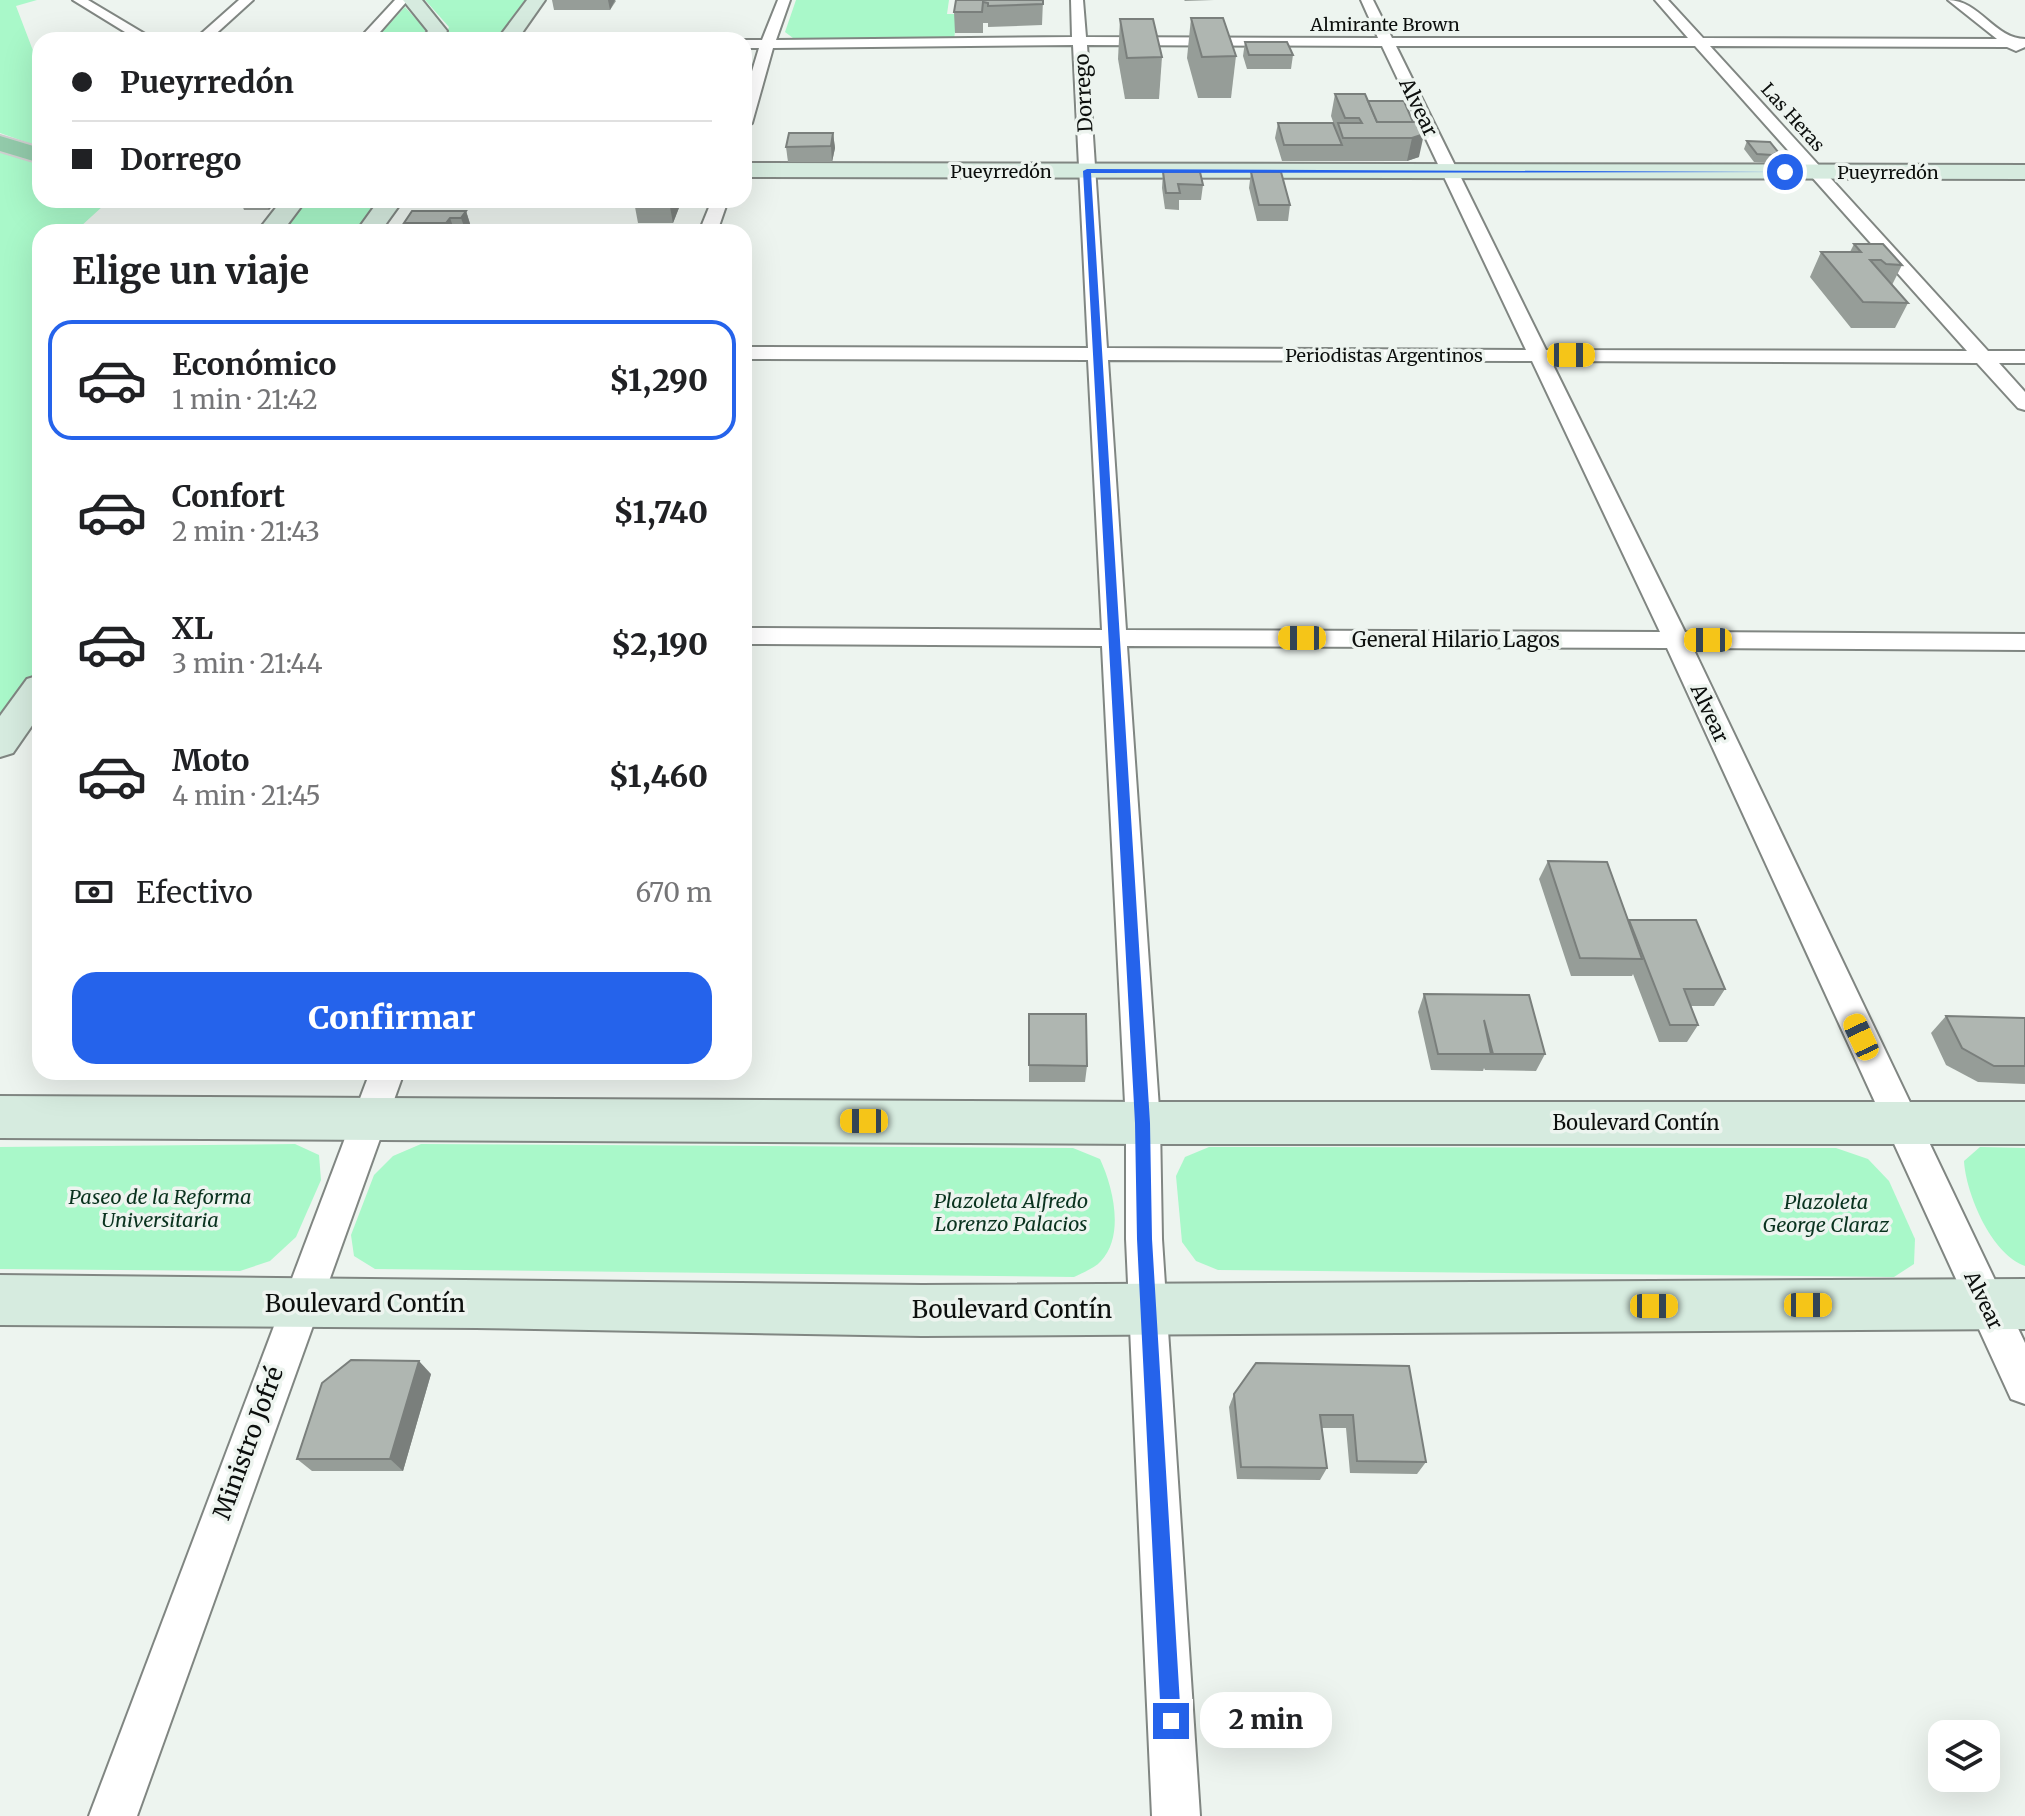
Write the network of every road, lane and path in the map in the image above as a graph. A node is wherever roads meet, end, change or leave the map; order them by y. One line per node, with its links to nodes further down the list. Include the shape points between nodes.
1 (247, 0): 12 (street)
2 (402, 0): 13 (street)
3 (412, 0): 14 (main road)
4 (536, 0): 15 (main road)
5 (784, 0): 21 (street)
6 (1077, 0): 16 (street, Dorrego)
7 (1367, 0): 17 (street, Alvear)
8 (1661, 0): 18 (street, Las Heras)
9 (1954, 0): 19 (street)
10 (87, 2): 11 (street)
11 (135, 32)
12 (210, 32)
13 (372, 32)
14 (437, 32)
15 (513, 32)
16 (1079, 41): 17 (street, Almirante Brown); 21 (street, Almirante Brown); 27 (street, Dorrego)
17 (1387, 42): 18 (street, Almirante Brown); 28 (street, Alvear)
18 (1699, 43): 19 (street, Almirante Brown); 29 (street, Las Heras)
19 (2018, 43): 22 (street)
20 (752, 44): 21 (street, Almirante Brown)
21 (767, 44): 23 (street)
22 (2025, 54)
23 (752, 96)
24 (0, 143): 25 (highway)
25 (32, 153)
26 (752, 170): 27 (main road, Pueyrredón)
27 (1087, 171): 28 (main road, Pueyrredón); 34 (street, Dorrego)
28 (1451, 172): 29 (main road, Pueyrredón); 35 (street, Alvear)
29 (1815, 172): 30 (main road, Pueyrredón); 36 (street, Las Heras)
30 (2025, 172)
31 (288, 208): 32 (main road)
32 (275, 224)
33 (752, 353): 34 (street, Periodistas Argentinos)
34 (1098, 354): 35 (street, Periodistas Argentinos); 40 (street, Dorrego)
35 (1539, 355): 36 (street, Periodistas Argentinos); 41 (street, Alvear)
36 (1982, 357): 37 (street, Periodistas Argentinos); 38 (street, Las Heras)
37 (2025, 357)
38 (2025, 404)
39 (752, 636): 40 (street, General Hilario Lagos)
40 (1114, 637): 41 (street, General Hilario Lagos); 49 (street, Dorrego)
41 (1676, 640): 42 (street, General Hilario Lagos); 48 (street, Alvear)
42 (2025, 642)
43 (32, 698): 44 (main road)
44 (0, 744)
45 (384, 1080): 47 (street, Ministro Jofré)
46 (0, 1117): 47 (main road, Boulevard Contín)
47 (368, 1119): 49 (main road, Boulevard Contín); 52 (street, Ministro Jofré)
48 (1901, 1122): 49 (main road, Boulevard Contín); 50 (main road, Boulevard Contín); 53 (street, Alvear)
49 (1143, 1123): 54 (street, Dorrego)
50 (2025, 1123)
51 (0, 1300): 52 (main road, Boulevard Contín)
52 (299, 1304): 54 (main road, Boulevard Contín, via 1028,1312); 56 (street, Ministro Jofré)
53 (2005, 1304): 54 (main road, Boulevard Contín); 55 (street, Alvear)
54 (1148, 1308): 57 (street, Dorrego)
55 (2025, 1385)
56 (113, 1816)
57 (1176, 1816)

